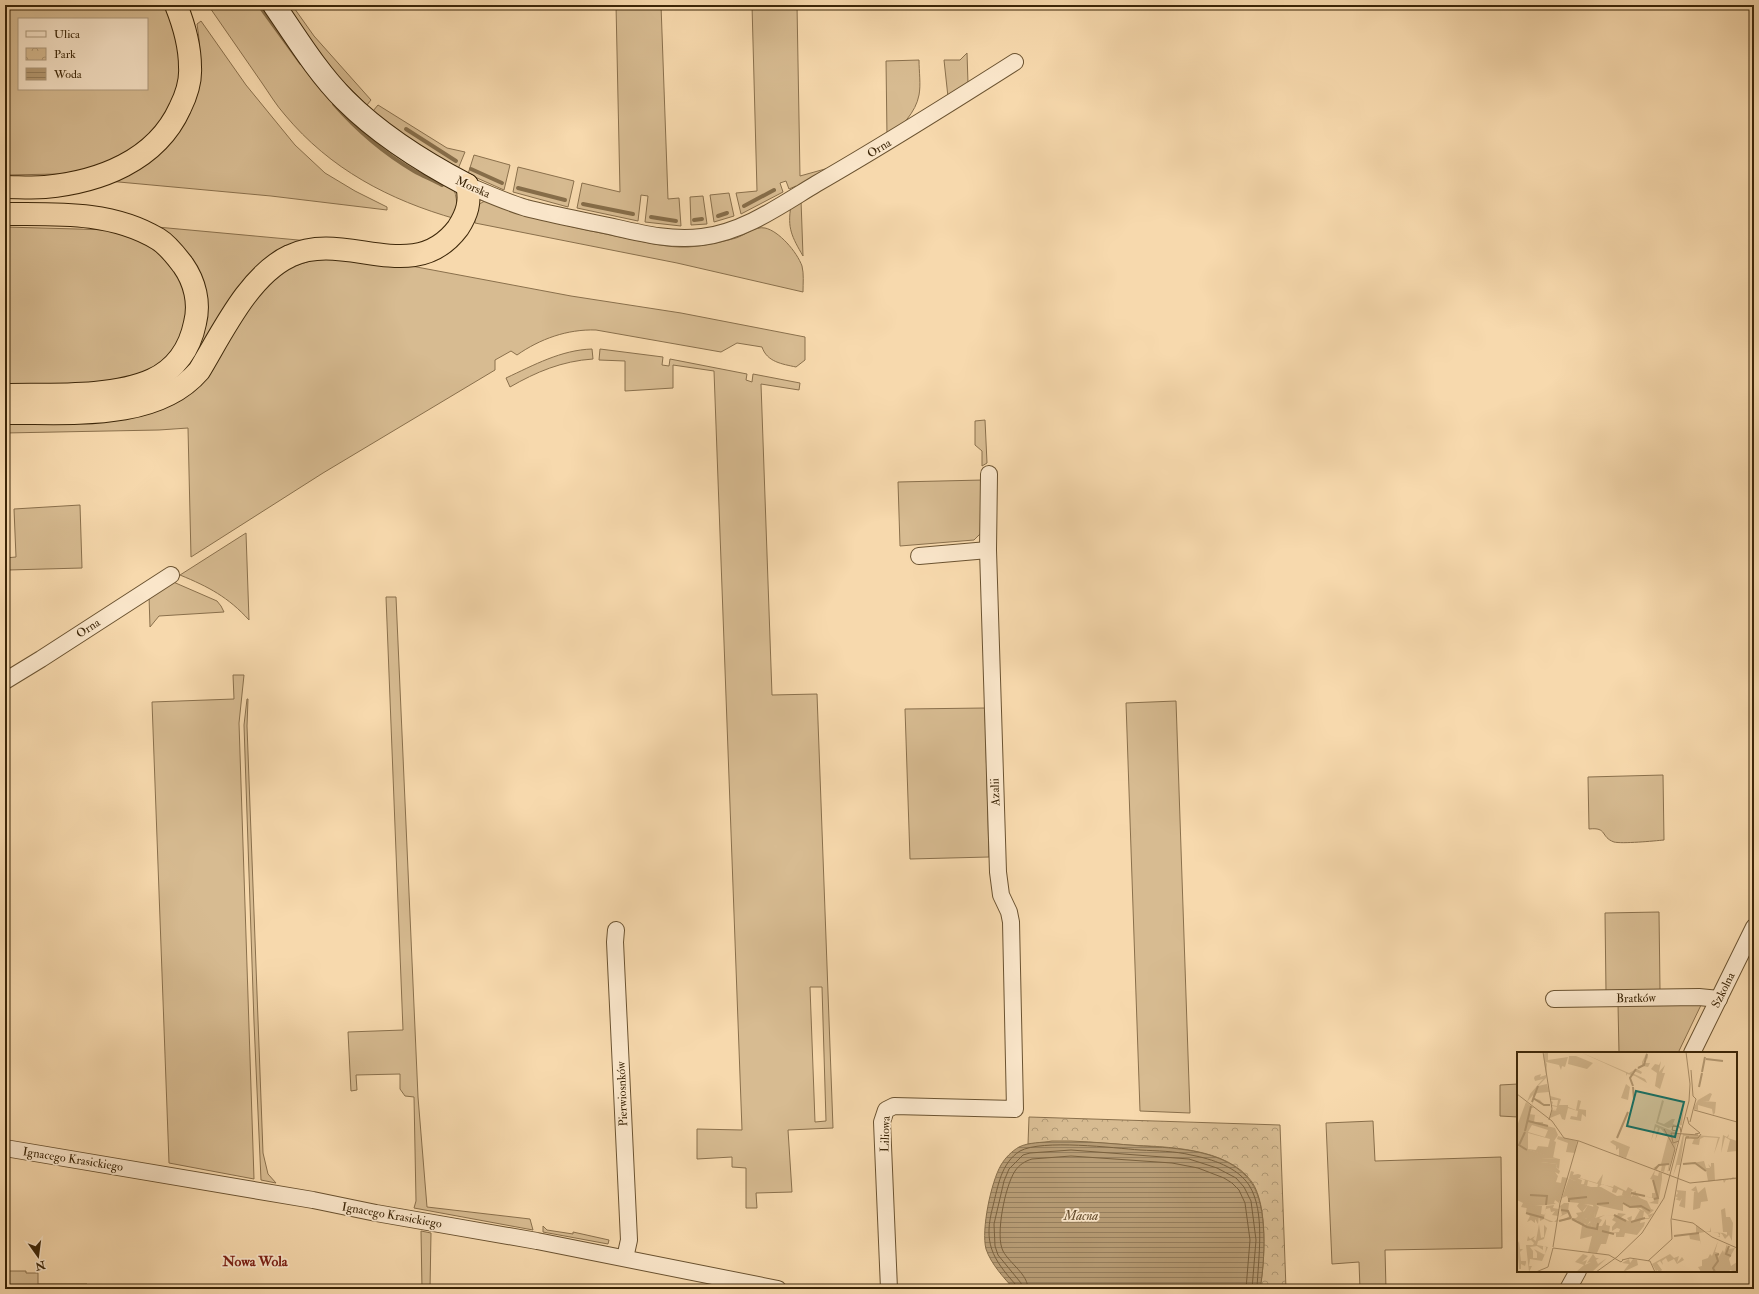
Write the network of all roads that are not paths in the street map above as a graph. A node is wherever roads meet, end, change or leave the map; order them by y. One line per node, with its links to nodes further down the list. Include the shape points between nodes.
1 (176, 5): 5 (highway, via 189,46 191,69 185,97 176,117 162,136 141,156 114,171 84,180 44,187)
2 (274, 5): 4 (main road, Morska, via 321,72 349,104 378,130 414,155)
3 (1015, 62): 7 (street, Orna, via 891,141)
4 (467, 185): 7 (street, Morska, via 526,208 664,238 702,237); 9 (highway, via 469,196 464,218 455,232 435,248 411,256 395,257 336,248 307,249 278,262 245,296 199,371 174,393 121,409)
5 (5, 187)
6 (5, 214): 8 (highway, via 99,217 142,231 159,240 175,254 189,273 196,293 198,312 192,338 181,358 153,380 131,388 104,392)
7 (740, 227)
8 (5, 395)
9 (5, 413)
10 (989, 474): 11 (street, Azalii)
11 (988, 550): 12 (street); 20 (street, Azalii, via 998,872 1001,895 1012,922)
12 (919, 556)
13 (171, 575): 14 (street, Orna)
14 (5, 681)
15 (1754, 927): 18 (street, Szkolna)
16 (616, 930): 22 (street, Pierwiosnków, via 629,1240)
17 (1554, 999): 18 (street, Bratków)
18 (1719, 999): 19 (street, Szkolna)
19 (1692, 1052)
20 (1015, 1109): 25 (street, Liliowa, via 894,1106 886,1110 882,1122)
21 (5, 1148): 22 (street, Ignacego Krasickiego, via 313,1200)
22 (625, 1258): 24 (street, Ignacego Krasickiego)
23 (1578, 1272): 26 (street)
24 (778, 1289)
25 (889, 1289)
26 (1569, 1289)

